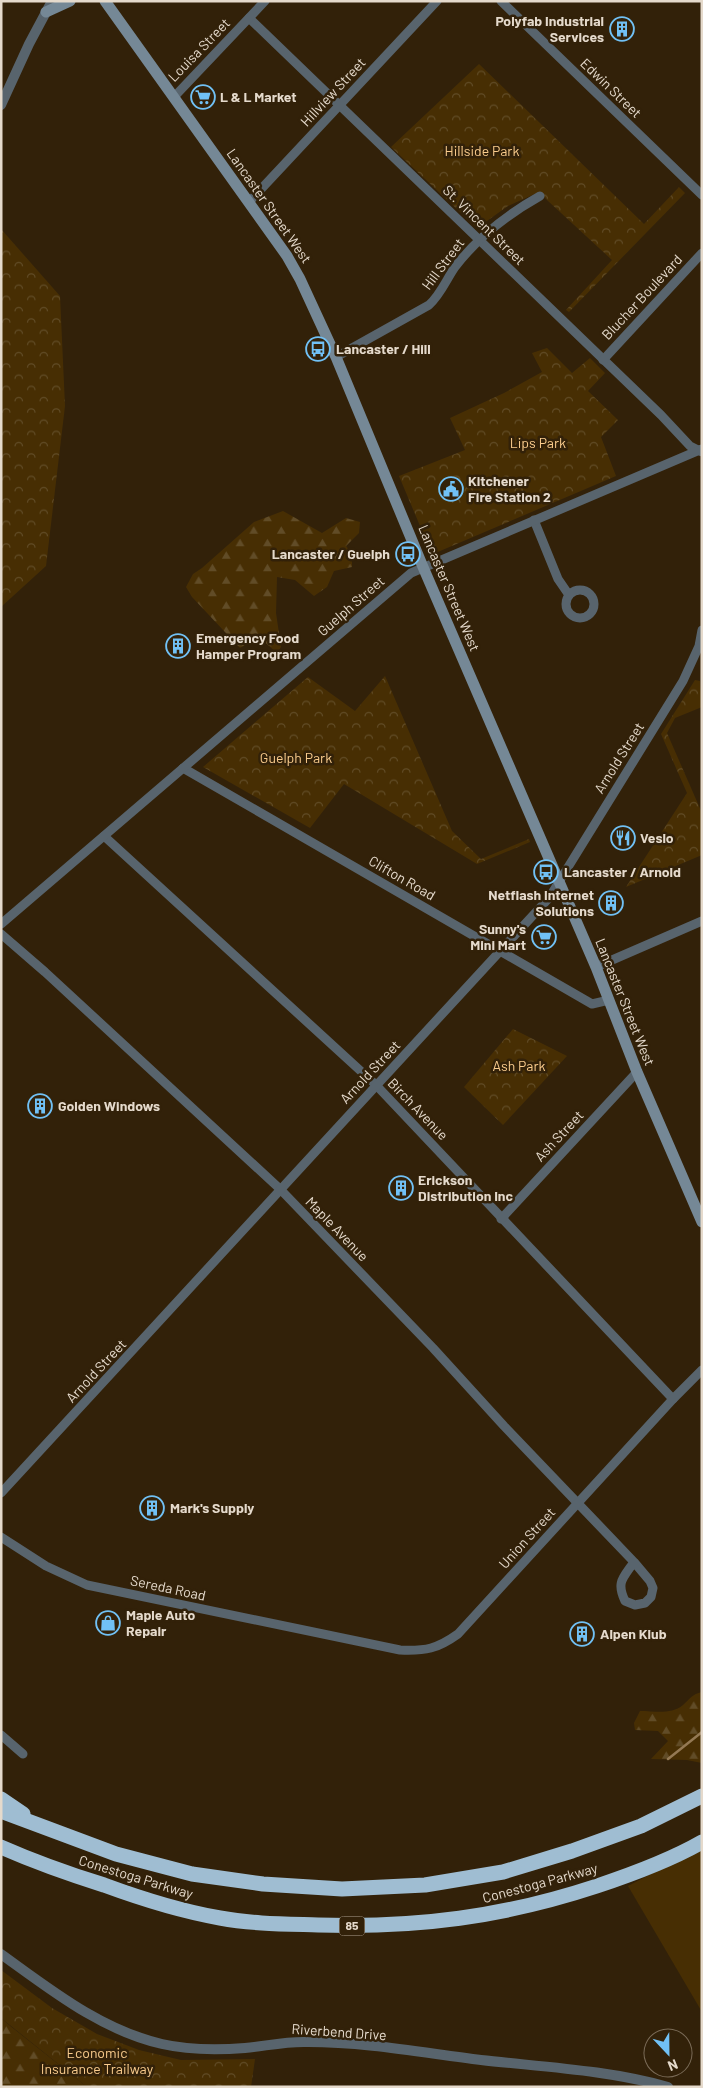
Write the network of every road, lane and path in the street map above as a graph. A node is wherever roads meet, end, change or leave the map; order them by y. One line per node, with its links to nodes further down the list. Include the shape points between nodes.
1 (52, 1): 7 (street)
2 (70, 1): 7 (main road)
3 (265, 1): 8 (street, Louisa Street)
4 (437, 1): 11 (street, Hillview Street)
5 (501, 1): 12 (street, Edwin Street)
6 (103, 2): 9 (main road, Lancaster Street West)
7 (46, 12): 10 (street)
8 (249, 18): 9 (street, Louisa Street); 11 (street, St. Vincent Street)
9 (174, 97): 14 (main road, Lancaster Street West)
10 (1, 105)
11 (340, 105): 14 (street, Hillview Street); 15 (street, St. Vincent Street)
12 (702, 195)
13 (540, 196): 15 (street, Hill Street, via 514,211)
14 (249, 202): 17 (main road, Lancaster Street West, via 294,267)
15 (479, 240): 17 (street, Hill Street, via 454,268 429,305); 18 (street, St. Vincent Street)
16 (702, 252): 18 (street, Blucher Boulevard)
17 (336, 357): 21 (main road, Lancaster Street West)
18 (603, 360): 19 (street, St. Vincent Street, via 690,446)
19 (701, 451): 20 (street, Guelph Street)
20 (534, 520): 21 (street, Guelph Street); 22 (street, via 558,579)
21 (423, 567): 25 (street, Guelph Street, via 411,573); 27 (main road, Lancaster Street West)
22 (569, 595)
23 (702, 630): 24 (street, Arnold Street)
24 (701, 648): 27 (street, Arnold Street)
25 (183, 768): 26 (street, Guelph Street); 31 (street, Clifton Road)
26 (104, 836): 29 (street, Guelph Street); 35 (street, Birch Avenue)
27 (558, 881): 31 (street, Arnold Street, via 549,898); 32 (main road, Lancaster Street West)
28 (702, 921): 32 (street)
29 (1, 924)
30 (1, 934): 36 (street, Maple Avenue)
31 (501, 951): 33 (street, Clifton Road, via 592,1004); 35 (street, Arnold Street)
32 (596, 967): 33 (main road, Lancaster Street West)
33 (609, 1000): 34 (main road, Lancaster Street West)
34 (637, 1072): 37 (street, Ash Street); 38 (main road, Lancaster Street West)
35 (376, 1085): 36 (street, Arnold Street); 37 (street, Birch Avenue)
36 (280, 1189): 41 (street, Arnold Street); 42 (street, Maple Avenue)
37 (501, 1218): 40 (street, Birch Avenue)
38 (702, 1222)
39 (702, 1370): 40 (street, Union Street)
40 (673, 1399): 42 (street, Union Street)
41 (1, 1493)
42 (578, 1503): 44 (street, Maple Avenue); 45 (street, Union Street, via 463,1629 443,1645 426,1650 400,1650)
43 (1, 1537): 45 (street, Sereda Road, via 46,1566 87,1585)
44 (634, 1562): 44 (street, Maple Avenue, via 622,1580 620,1590 625,1601 635,1605 645,1603 653,1588)
45 (340, 1638)
46 (1, 1735): 47 (street)
47 (23, 1754)
48 (702, 1796): 51 (highway, Conestoga Parkway, via 641,1826 503,1872 425,1885 351,1889 264,1884 192,1874 116,1854)
49 (1, 1799): 51 (highway, Conestoga Parkway)
50 (1, 1811): 51 (highway, Conestoga Parkway)
51 (38, 1826)
52 (702, 1842): 53 (highway, Conestoga Parkway / 85, via 635,1874 500,1913 425,1923 348,1926 220,1918 154,1903 35,1862)
53 (1, 1846)
54 (1, 1954): 55 (street, Riverbend Drive, via 93,2017 111,2027 162,2044 210,2049 286,2042 346,2044 614,2076)
55 (668, 2087)

